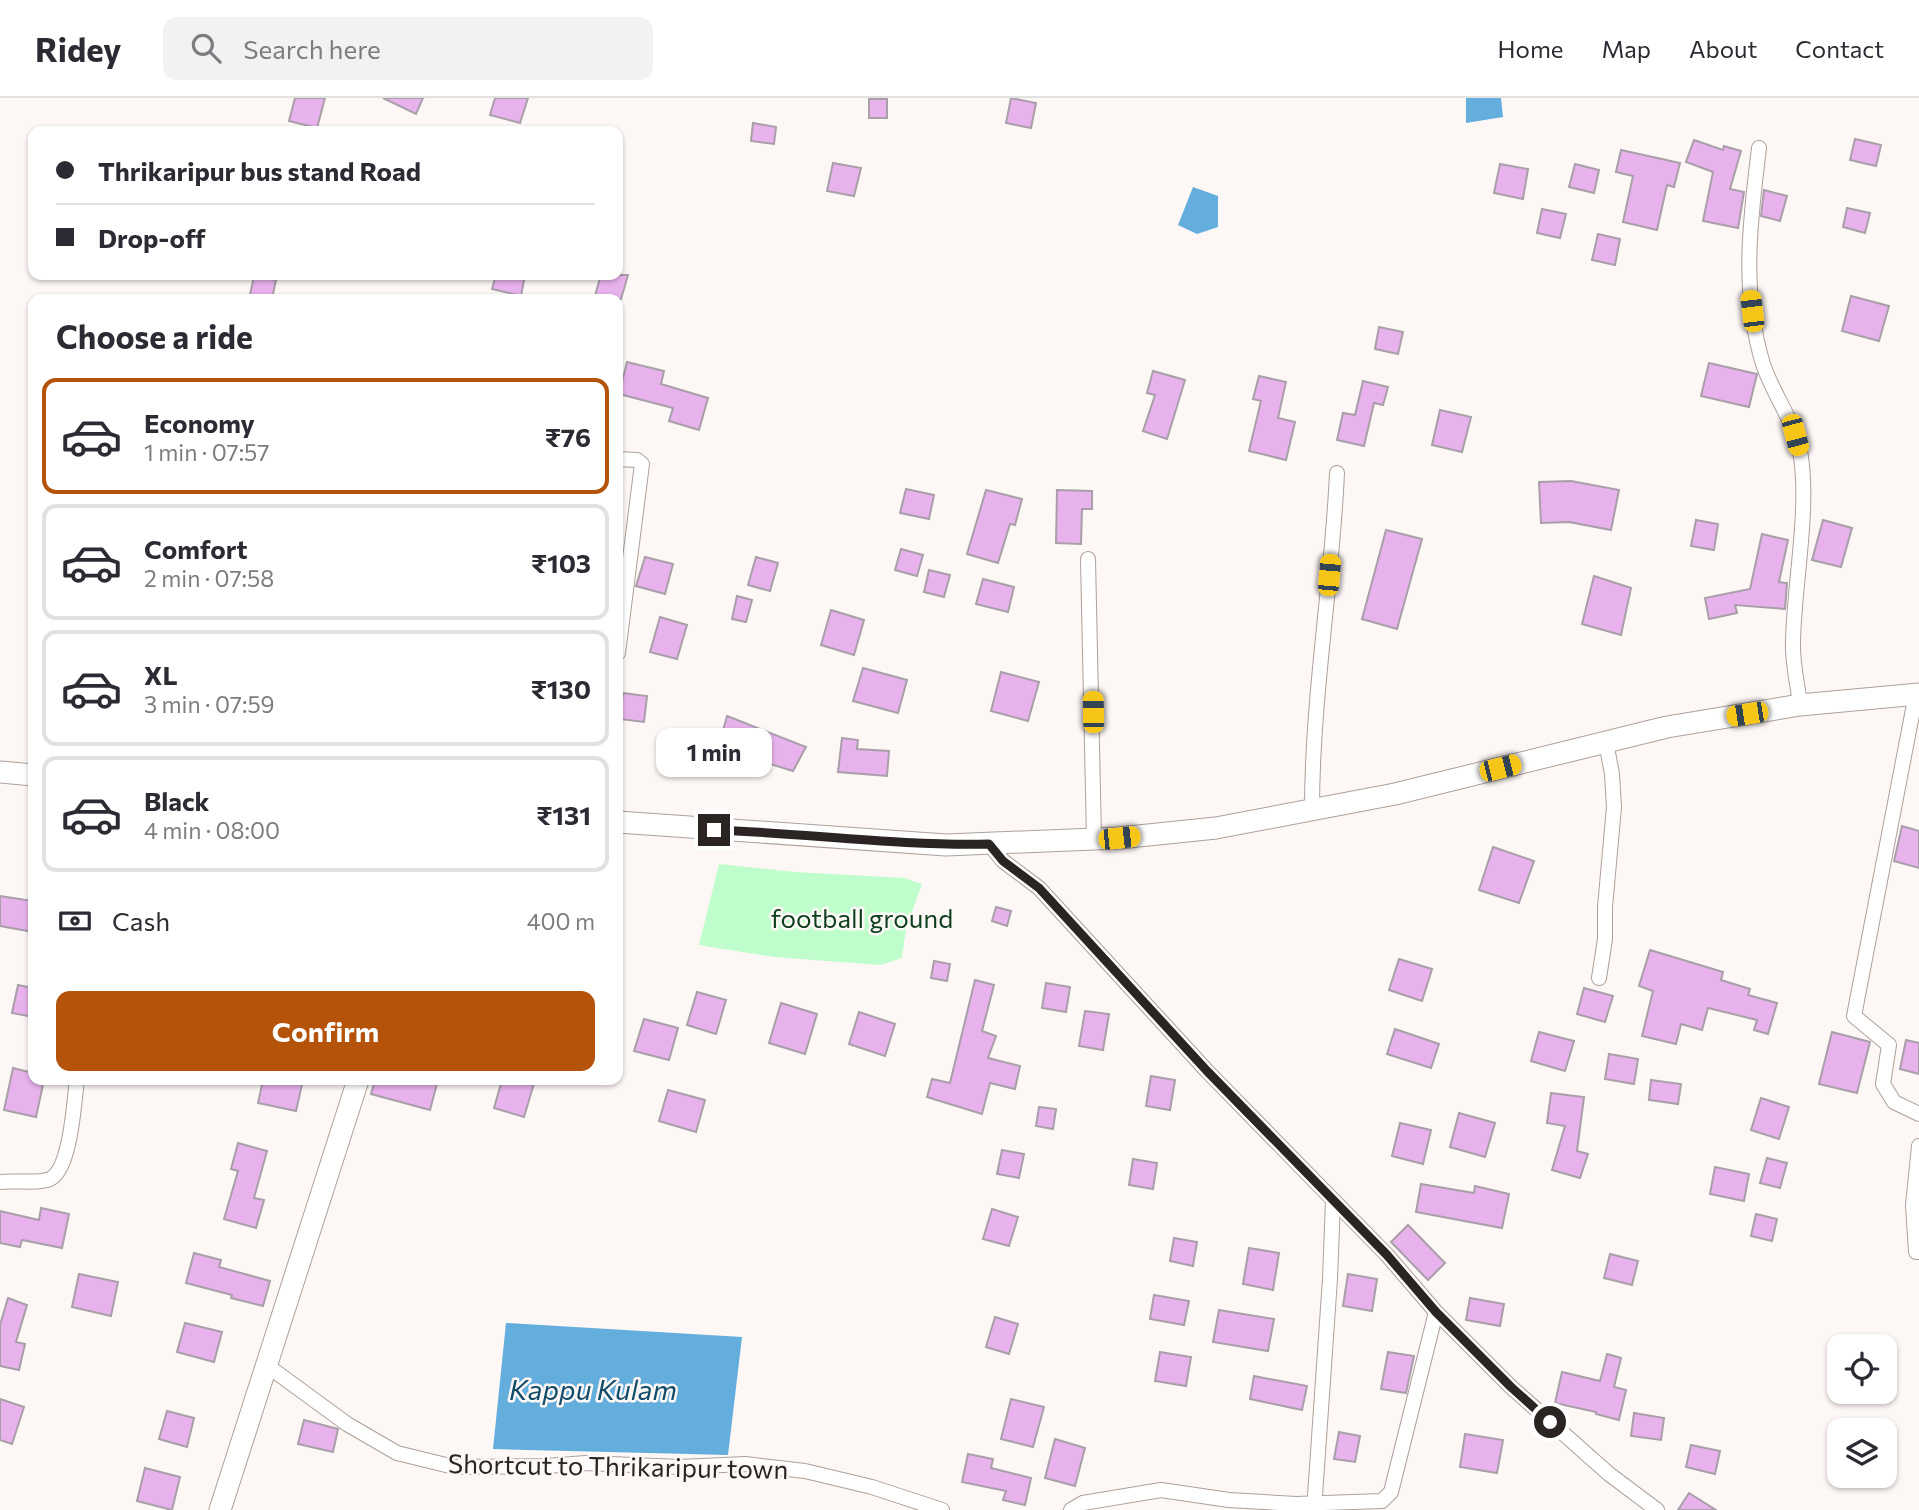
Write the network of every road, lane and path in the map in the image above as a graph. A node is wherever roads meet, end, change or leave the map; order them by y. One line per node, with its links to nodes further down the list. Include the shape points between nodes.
1 (1759, 148): 7 (street, via 1750,223 1749,287 1764,367 1801,456 1793,645)
2 (623, 459): 5 (street, via 642,464)
3 (1337, 473): 11 (street, via 1312,758)
4 (1088, 559): 13 (street)
5 (623, 614)
6 (1918, 694): 7 (main road); 18 (street, via 1854,1016 1889,1045 1883,1084 1894,1102)
7 (1800, 705): 8 (main road)
8 (1606, 742): 11 (main road); 15 (street, via 1614,807)
9 (0, 772): 10 (main road)
10 (28, 775)
11 (1312, 810): 13 (main road, via 1216,828)
12 (623, 822): 14 (main road, via 946,845)
13 (1094, 839): 14 (main road)
14 (989, 844): 21 (street, via 1003,861 1039,888)
15 (1599, 978)
16 (76, 1085): 20 (street, via 68,1148 59,1170 49,1179)
17 (356, 1085): 24 (main road)
18 (1919, 1114)
19 (1919, 1146): 22 (street, via 1913,1205)
20 (0, 1182)
21 (1333, 1200): 23 (street); 25 (street)
22 (1919, 1252)
23 (1436, 1312): 25 (street, via 1391,1492 1382,1501); 29 (street, via 1511,1387)
24 (265, 1364): 26 (main road); 27 (street, Shortcut to Thrikaripur town, via 397,1453 454,1467 745,1464 805,1471)
25 (1314, 1507): 28 (street, via 1161,1490 1083,1503)
26 (220, 1510)
27 (942, 1510)
28 (1071, 1510)
29 (1657, 1510)

